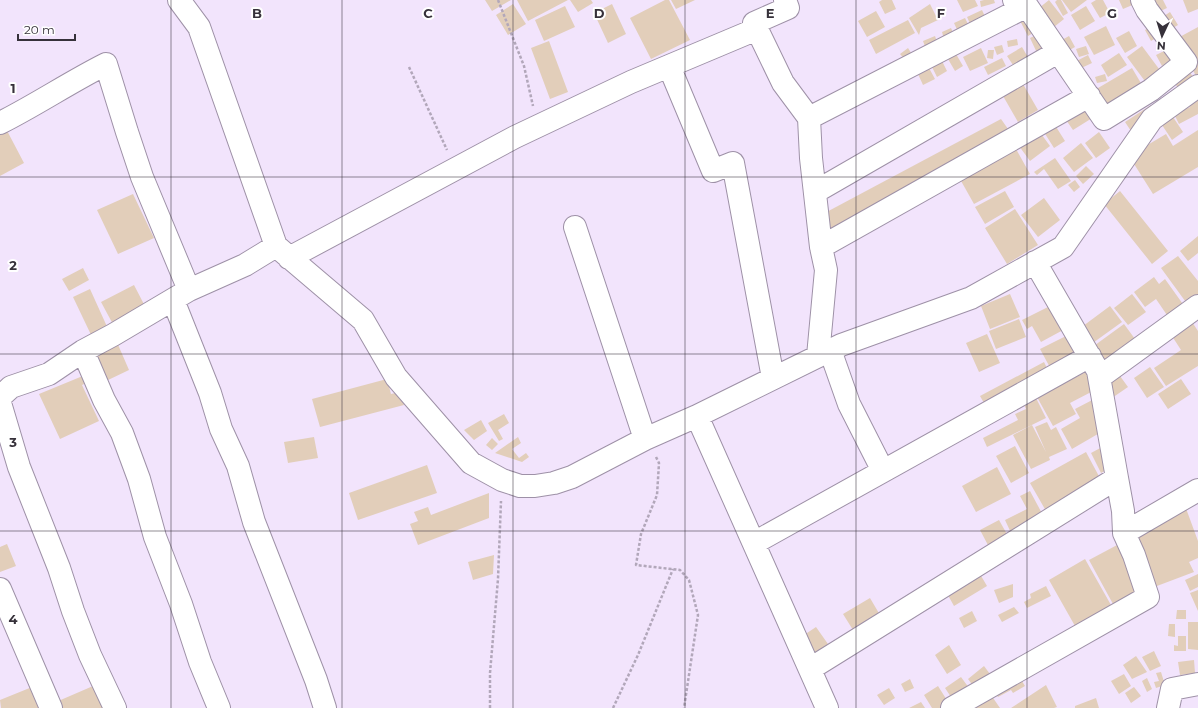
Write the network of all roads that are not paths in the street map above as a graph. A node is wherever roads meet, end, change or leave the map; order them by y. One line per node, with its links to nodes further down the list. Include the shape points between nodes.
1 (179, 0): 17 (street, via 200,27)
2 (1142, 0): 7 (street)
3 (792, 2): 5 (street, via 754,22)
4 (1020, 3): 6 (street); 12 (street)
5 (757, 29): 8 (street); 12 (street, via 783,83)
6 (1058, 52): 11 (street); 14 (street)
7 (1186, 62): 9 (street); 11 (street, via 1151,90 1104,119)
8 (669, 66): 17 (street, via 537,126); 25 (street, via 713,171 733,163)
9 (1198, 81)
10 (1198, 86): 18 (street, via 1152,119 1063,247)
11 (1089, 96): 16 (street)
12 (809, 118): 14 (street)
13 (0, 123): 19 (street, via 106,64)
14 (815, 192): 16 (street)
15 (575, 227): 29 (street)
16 (821, 247): 22 (street, via 826,270)
17 (283, 252): 19 (street, via 245,265); 29 (street, via 363,320 396,377 471,463 502,480 520,486 554,483)
18 (1035, 262): 22 (street, via 971,298); 23 (street)
19 (181, 295): 21 (street); 41 (street, via 221,429 238,466 254,522)
20 (1198, 306): 24 (street)
21 (83, 351): 26 (street, via 49,374 11,387); 40 (street, via 104,400 122,433 139,479 155,537)
22 (824, 353): 25 (street); 30 (street)
23 (1090, 356): 24 (street); 30 (street)
24 (1100, 377): 31 (street)
25 (774, 378): 28 (street)
26 (0, 397)
27 (0, 403): 39 (street, via 19,467 73,611)
28 (697, 416): 29 (street); 34 (street)
29 (650, 446)
30 (884, 471): 34 (street)
31 (1118, 478): 33 (street); 36 (street)
32 (1198, 490): 33 (street)
33 (1124, 532): 43 (street, via 1148,597)
34 (754, 543): 36 (street)
35 (0, 590): 38 (street)
36 (810, 669): 42 (street)
37 (1198, 684): 44 (street, via 1172,689)
38 (51, 708)
39 (115, 708)
40 (219, 708)
41 (325, 708)
42 (827, 708)
43 (952, 708)
44 (1168, 708)

